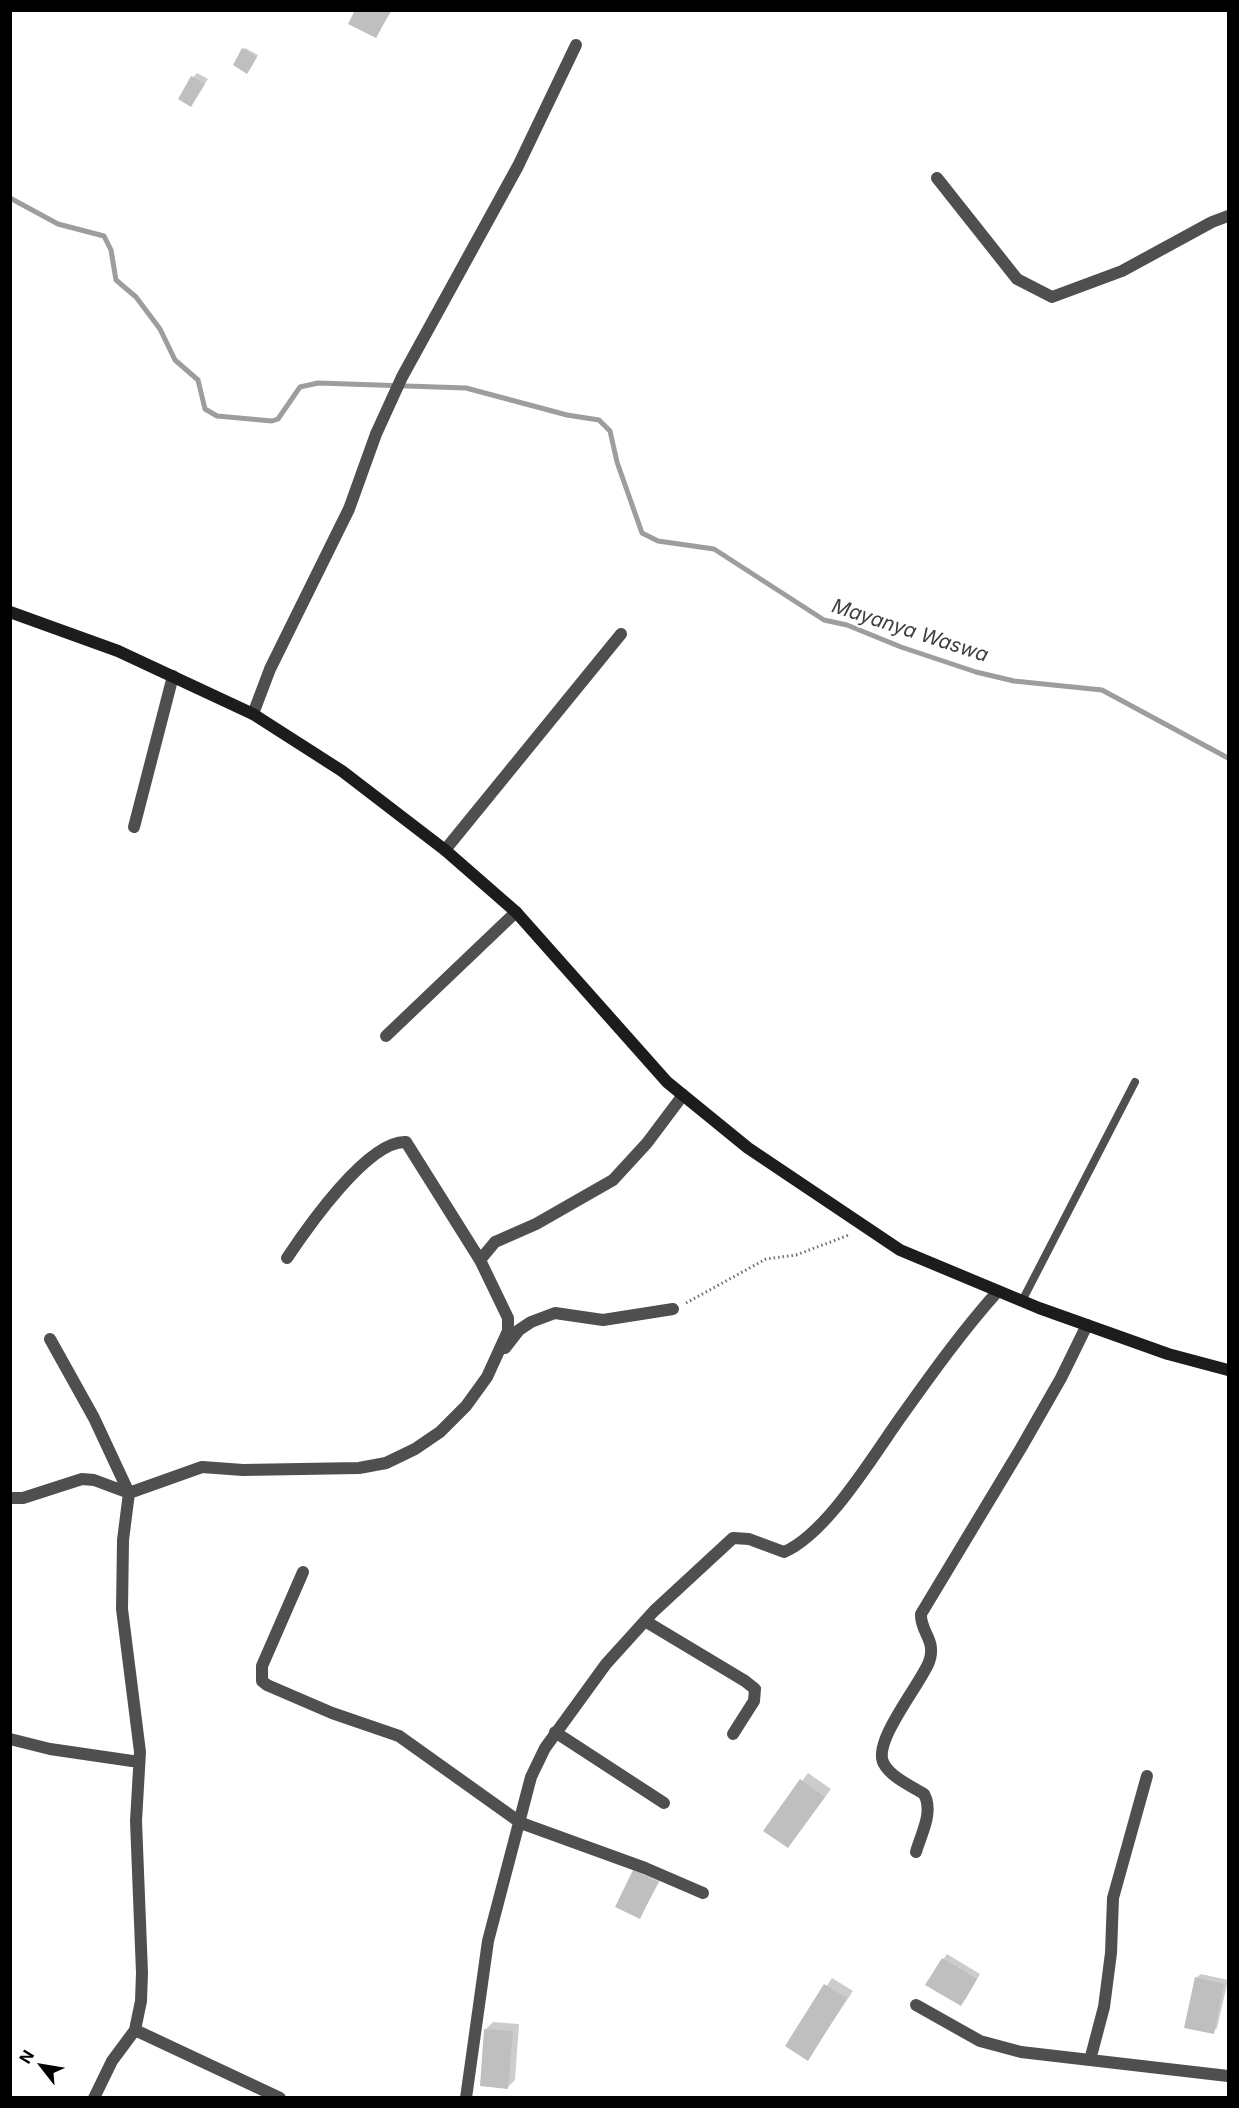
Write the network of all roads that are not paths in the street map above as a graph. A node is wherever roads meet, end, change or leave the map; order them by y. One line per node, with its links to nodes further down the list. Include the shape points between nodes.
1 (576, 45): 7 (street, via 518,166 402,376 349,509 270,669)
2 (937, 178): 3 (street, via 1017,279 1052,297 1122,271)
3 (1228, 216)
4 (10, 612): 6 (street, via 118,651)
5 (621, 634): 9 (street)
6 (172, 676): 7 (street); 8 (street)
7 (253, 714): 9 (street, via 342,771)
8 (134, 827)
9 (445, 850): 10 (street)
10 (516, 912): 11 (street); 13 (street, via 645,1060)
11 (386, 1036)
12 (1135, 1082): 17 (lane)
13 (683, 1095): 15 (street, via 613,1180 536,1224 495,1242); 16 (street, via 748,1148 900,1250)
14 (287, 1258): 15 (street, via 328,1198 396,1141 406,1142)
15 (480, 1260): 21 (street, via 508,1318 508,1331)
16 (998, 1291): 17 (street); 26 (street, via 862,1472 807,1538 784,1552 749,1539 733,1538)
17 (1022, 1301): 19 (street)
18 (673, 1310): 21 (street, via 603,1320 555,1313 519,1330)
19 (1087, 1325): 22 (street, via 1167,1354); 34 (street, via 1021,1448 921,1614 932,1647 930,1661 883,1740 880,1756 885,1766 924,1794 927,1801 929,1808)
20 (50, 1339): 23 (street, via 94,1418)
21 (498, 1356): 23 (street, via 466,1406 440,1432 386,1463 359,1468 202,1467)
22 (1228, 1370)
23 (129, 1493): 24 (street, via 82,1479 23,1498); 30 (street, via 123,1540 122,1609)
24 (10, 1498)
25 (303, 1572): 33 (street, via 262,1666 262,1681 280,1693 399,1736)
26 (645, 1621): 27 (street, via 606,1664); 28 (street, via 755,1689 754,1701)
27 (555, 1732): 32 (street); 33 (street, via 531,1777)
28 (733, 1734)
29 (10, 1738): 30 (street, via 50,1749)
30 (139, 1762): 37 (street, via 136,1821 142,1973)
31 (1147, 1776): 38 (street, via 1113,1898 1104,2007)
32 (664, 1803)
33 (521, 1823): 35 (street); 42 (street, via 488,1941)
34 (916, 1852)
35 (703, 1893)
36 (916, 2005): 38 (street, via 980,2041 1021,2052)
37 (135, 2030): 40 (street, via 112,2061); 41 (street)
38 (1090, 2060): 39 (street)
39 (1228, 2076)
40 (94, 2097)
41 (280, 2097)
42 (466, 2097)

